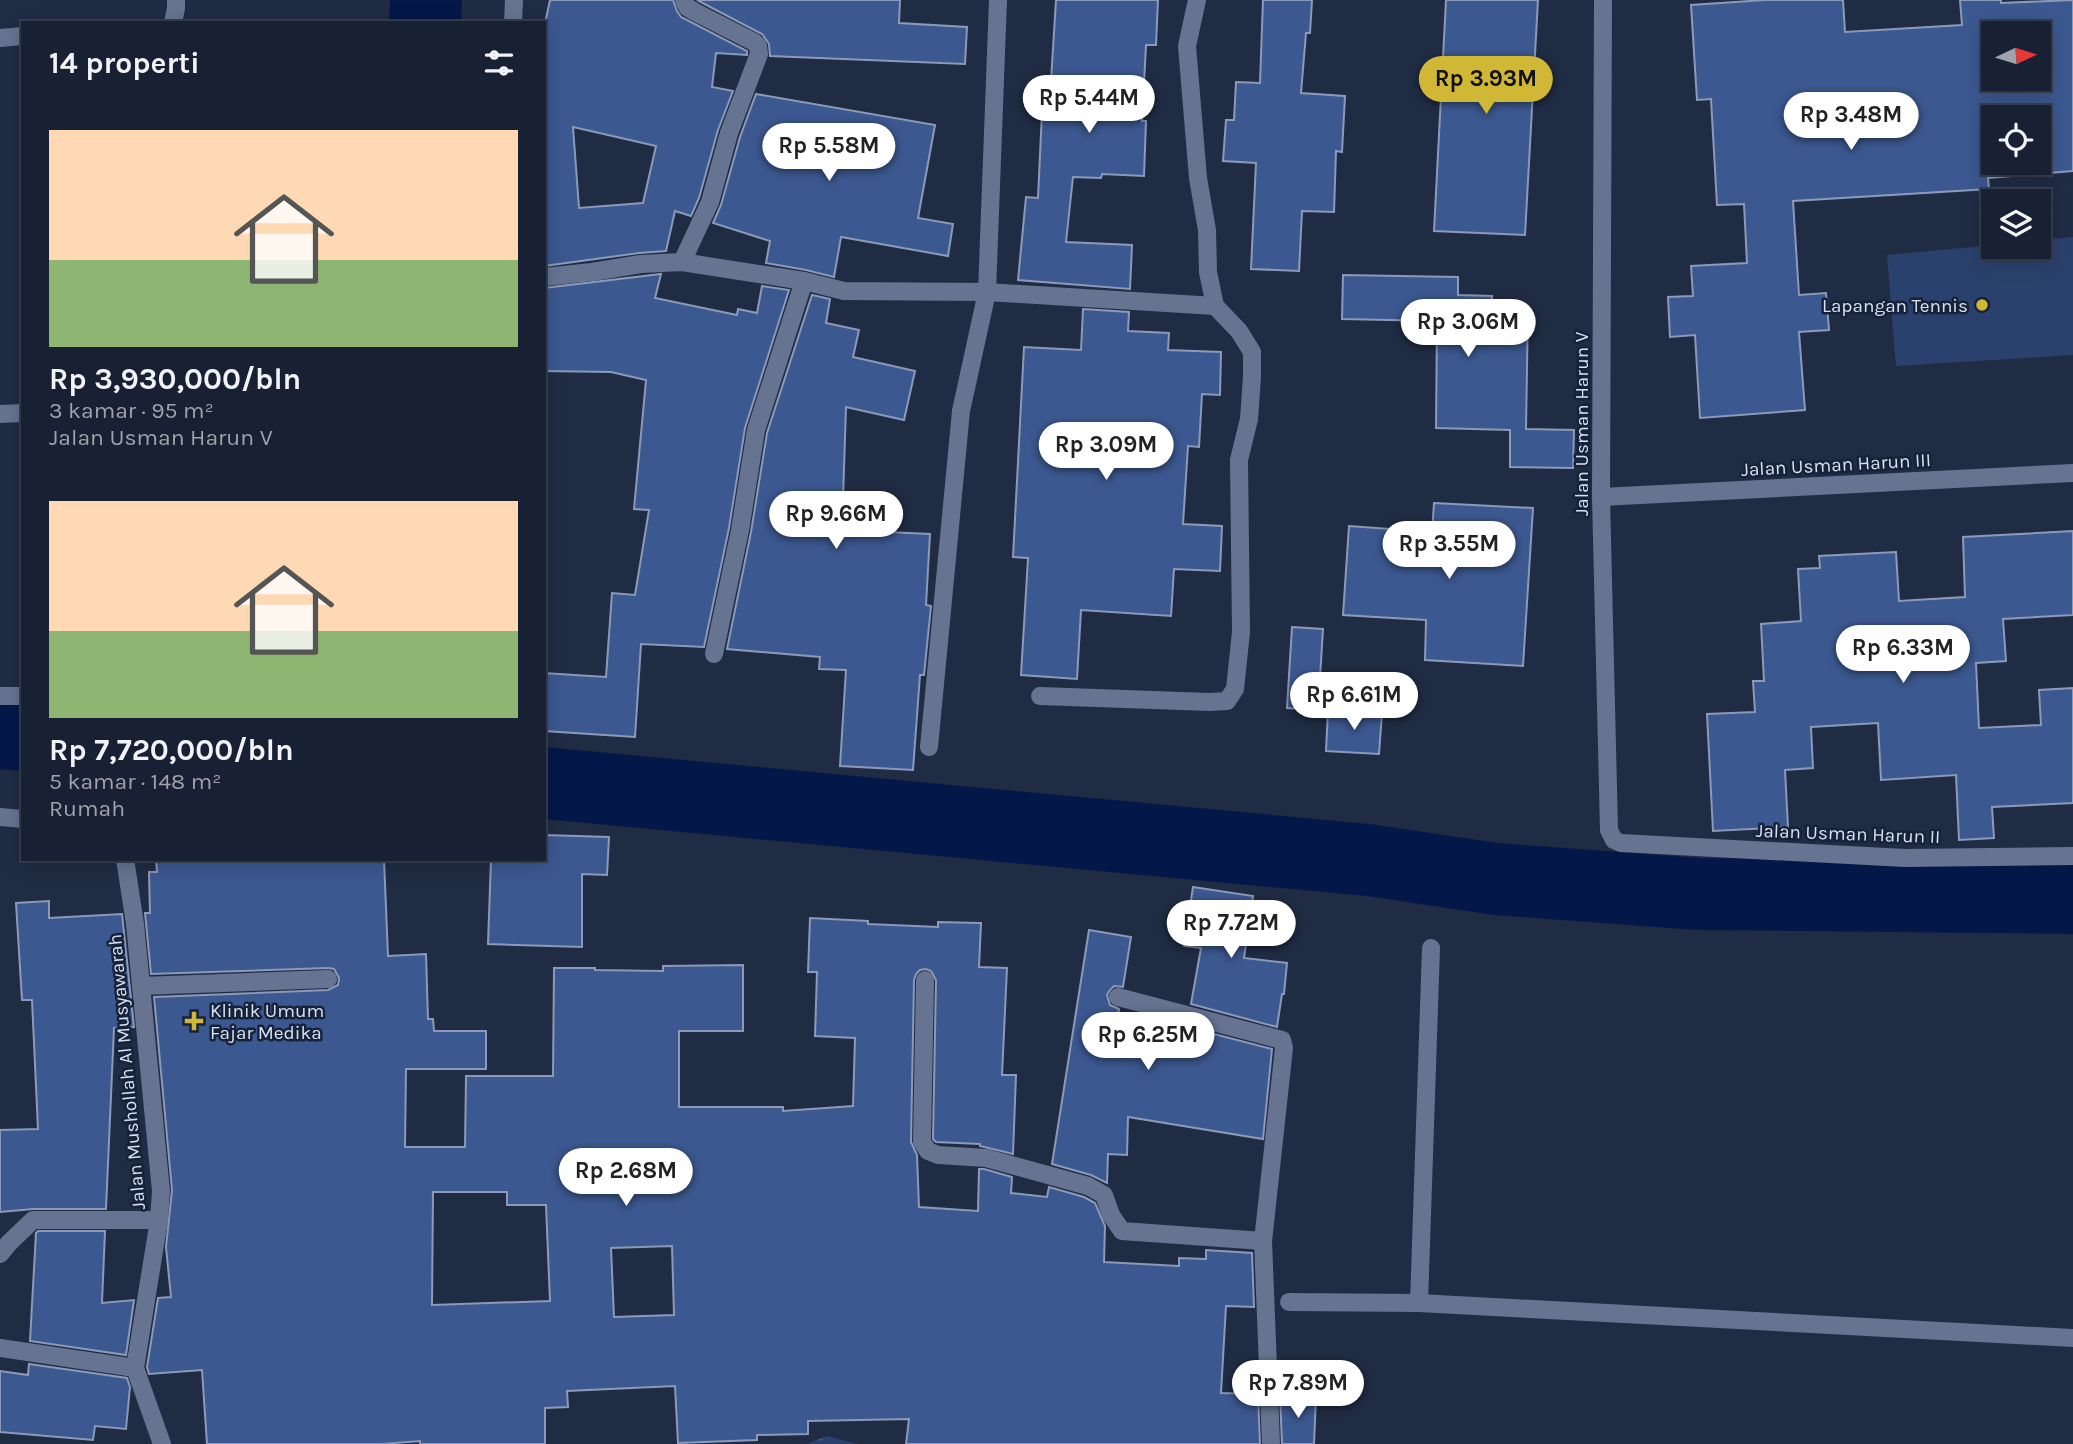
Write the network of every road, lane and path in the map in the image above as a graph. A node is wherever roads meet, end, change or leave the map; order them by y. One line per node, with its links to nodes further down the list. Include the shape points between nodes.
1 (176, 0): 7 (street)
2 (514, 0): 8 (street)
3 (684, 0): 11 (street, via 695,12 754,42 759,54 729,133 710,202)
4 (998, 0): 14 (street)
5 (1197, 0): 15 (street, via 1187,46)
6 (1603, 0): 19 (street, Jalan Usman Harun V)
7 (173, 21)
8 (513, 21)
9 (21, 36): 10 (street)
10 (0, 38)
11 (682, 262): 12 (street); 13 (street)
12 (546, 277)
13 (804, 281): 14 (street, via 844,291); 20 (street, via 757,430)
14 (987, 292): 15 (street); 24 (street, via 961,411)
15 (1215, 306): 23 (street, via 1252,352 1249,419 1239,460 1241,632 1235,689 1227,701 1210,702)
16 (21, 413): 17 (street)
17 (0, 414)
18 (2073, 473): 19 (street, Jalan Usman Harun III)
19 (1601, 498): 27 (street, Jalan Usman Harun V, via 1609,830)
20 (714, 654)
21 (0, 696): 22 (street)
22 (21, 696)
23 (1040, 696)
24 (929, 747)
25 (0, 817): 26 (street)
26 (21, 819)
27 (1621, 843): 28 (street, Jalan Usman Harun II, via 1905,858)
28 (2073, 856)
29 (125, 861): 33 (street, Jalan Mushollah Al Musyawarah)
30 (1432, 948): 39 (street)
31 (328, 979): 33 (street)
32 (925, 980): 36 (street, via 922,1142 928,1151 986,1158 1088,1186 1104,1195 1122,1231)
33 (141, 986): 35 (street, Jalan Mushollah Al Musyawarah, via 161,1191)
34 (1118, 997): 36 (street, via 1282,1040)
35 (159, 1220): 37 (street, via 33,1220); 42 (street, Jalan Mushollah Al Musyawarah)
36 (1263, 1241): 44 (street)
37 (0, 1254)
38 (1289, 1302): 39 (street)
39 (1419, 1303): 40 (street)
40 (2073, 1338)
41 (0, 1348): 42 (street)
42 (135, 1368): 43 (street, Jalan Mushollah Al Musyawarah)
43 (162, 1444)
44 (1271, 1444)

